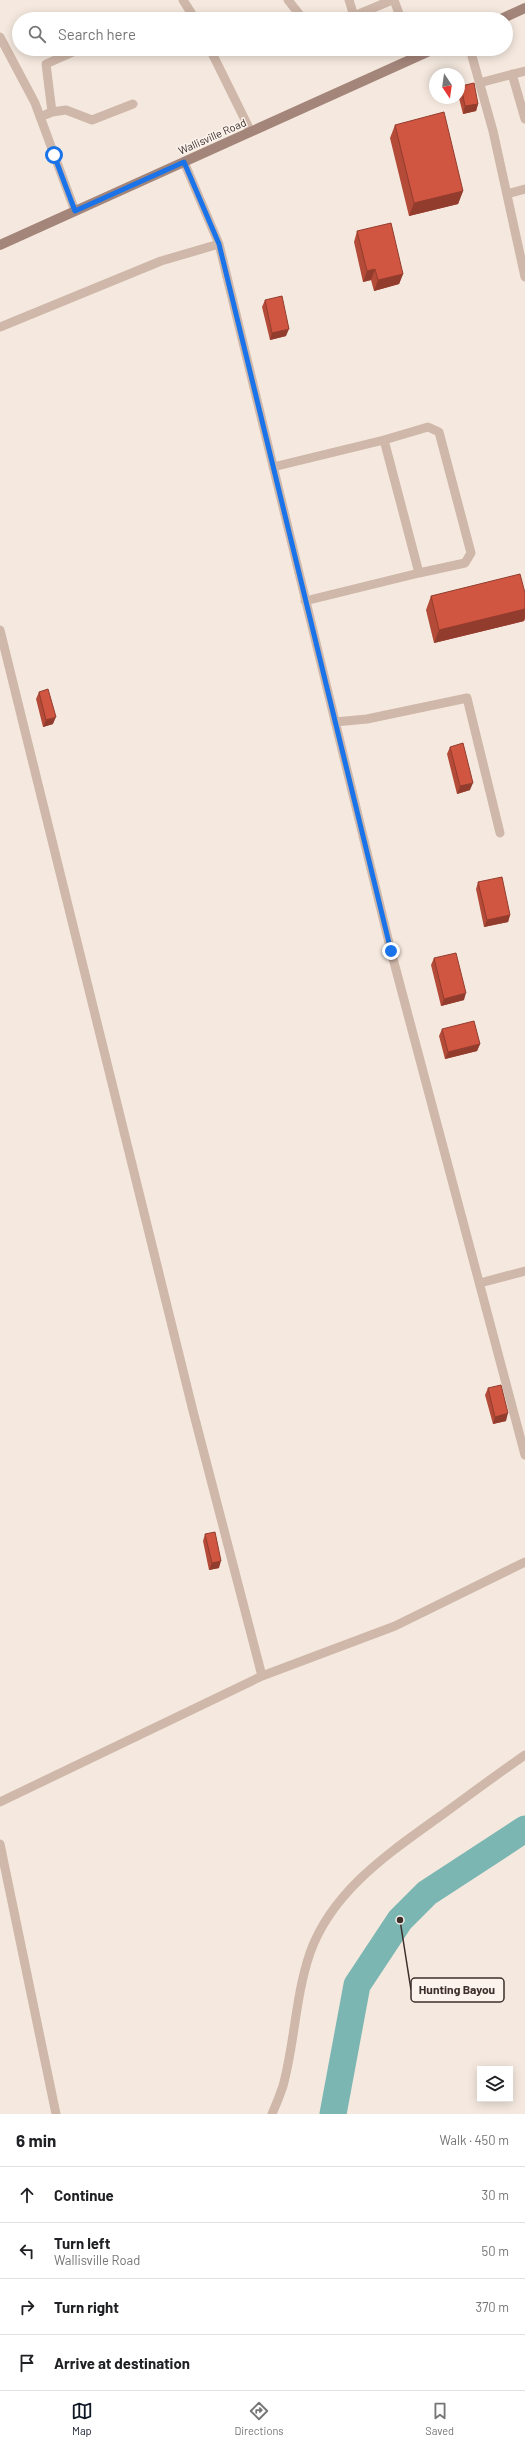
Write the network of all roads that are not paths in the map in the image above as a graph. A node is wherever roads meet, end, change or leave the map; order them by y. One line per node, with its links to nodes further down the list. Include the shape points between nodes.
1 (183, 0): 6 (lane)
2 (288, 0): 7 (lane)
3 (349, 0): 8 (lane)
4 (393, 0): 9 (lane); 10 (lane)
5 (525, 8): 11 (main road)
6 (191, 12)
7 (297, 12)
8 (350, 12)
9 (363, 12)
10 (397, 12)
11 (513, 14)
12 (0, 37): 22 (lane)
13 (64, 56): 21 (lane, via 46,64)
14 (213, 56): 24 (lane)
15 (408, 56): 24 (main road, Wallisville Road)
16 (472, 56): 19 (lane)
17 (525, 71): 18 (lane)
18 (512, 74): 19 (lane); 23 (lane)
19 (480, 83): 27 (lane)
20 (133, 104): 21 (lane, via 92,120 66,110)
21 (52, 112): 22 (lane)
22 (40, 117): 28 (lane)
23 (525, 119)
24 (251, 132): 25 (main road, Wallisville Road)
25 (184, 162): 28 (main road, Wallisville Road); 30 (lane)
26 (525, 189): 27 (lane)
27 (507, 194): 29 (lane)
28 (75, 211): 31 (main road, Wallisville Road)
29 (521, 239): 32 (lane)
30 (219, 244): 33 (lane, via 161,261); 35 (lane)
31 (0, 245)
32 (525, 277)
33 (0, 327)
34 (384, 440): 35 (lane); 36 (lane); 36 (lane, via 428,427 439,432 471,553 465,563)
35 (273, 467): 37 (lane)
36 (419, 573): 37 (lane)
37 (306, 601): 39 (lane)
38 (0, 630): 46 (lane, via 193,1411)
39 (335, 722): 40 (lane, via 367,719 467,698); 42 (lane, via 391,951)
40 (500, 833)
41 (525, 1271): 42 (lane)
42 (480, 1283): 43 (lane)
43 (521, 1417): 44 (lane)
44 (525, 1455)
45 (525, 1562): 46 (lane, via 395,1626)
46 (262, 1676): 48 (lane)
47 (525, 1755): 51 (lane, via 391,1852 364,1874 344,1897 325,1924 311,1951 300,1987 283,2086)
48 (0, 1802)
49 (0, 1844): 50 (lane)
50 (56, 2114)
51 (272, 2114)

